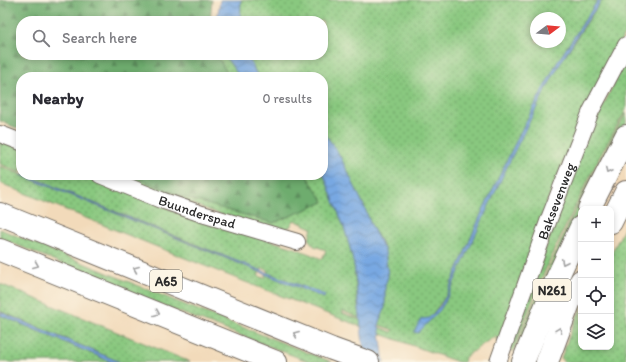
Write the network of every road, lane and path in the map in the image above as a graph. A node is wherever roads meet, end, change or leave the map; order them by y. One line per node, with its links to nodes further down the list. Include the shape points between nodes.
1 (626, 45): 14 (street, Baksevenweg, via 591,111)
2 (0, 134): 4 (street)
3 (626, 136): 7 (main road, one-way to 7)
4 (16, 140)
5 (112, 180): 11 (street, Buunderspad, via 202,214)
6 (626, 192): 9 (main road)
7 (591, 206)
8 (0, 214): 17 (main road, A65, one-way to 8)
9 (614, 216)
10 (578, 233): 15 (main road, N261, one-way to 15)
11 (297, 242)
12 (0, 250): 16 (main road, A65, one-way to 16)
13 (578, 286): 18 (main road, N261, one-way to 13)
14 (500, 355)
15 (524, 358)
16 (276, 362)
17 (368, 362)
18 (547, 362)

